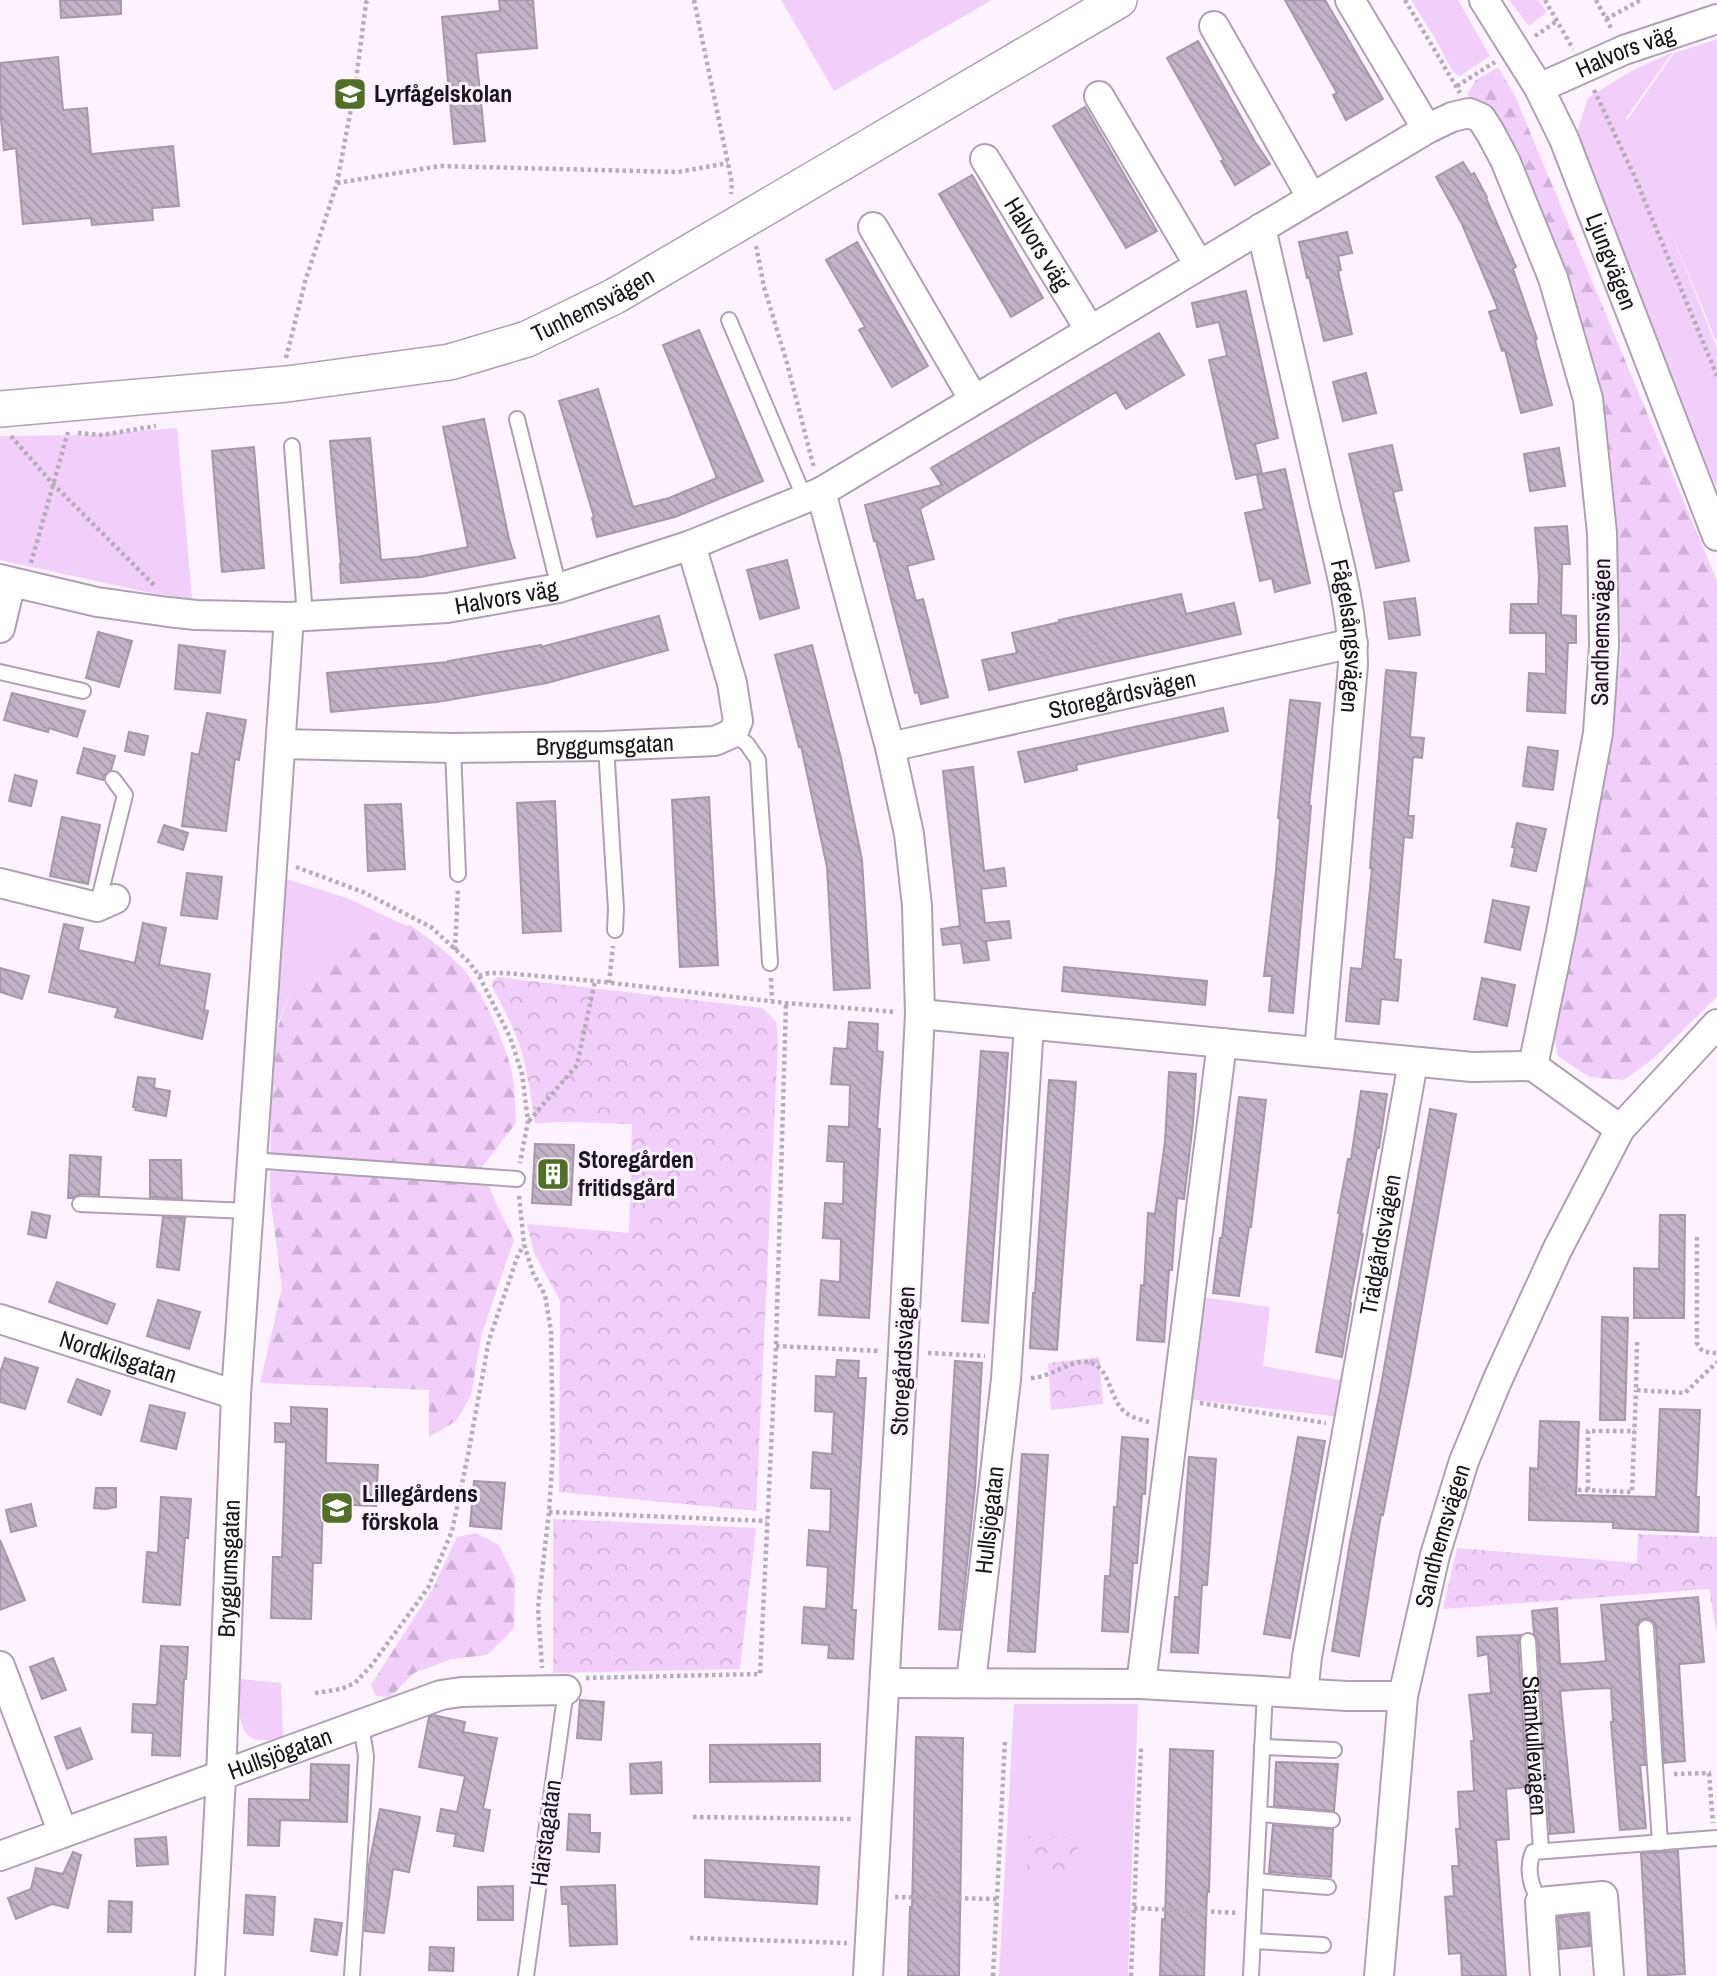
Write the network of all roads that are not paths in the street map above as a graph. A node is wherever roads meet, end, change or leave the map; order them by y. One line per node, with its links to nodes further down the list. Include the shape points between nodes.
1 (1119, 0): 18 (street, Tunhemsvägen, via 735,202 615,296 527,339 450,362)
2 (1350, 0): 9 (street)
3 (1484, 0): 6 (street, Ljungvägen)
4 (1717, 19): 6 (street, Halvors väg, via 1623,50)
5 (1214, 26): 11 (street)
6 (1539, 88): 22 (street, Ljungvägen, via 1564,139)
7 (1099, 96): 14 (street)
8 (1469, 113): 9 (street, Halvors väg); 48 (street, Sandhemsvägen, via 1481,118 1505,160 1553,278 1588,399 1602,533 1604,646 1598,733)
9 (1427, 129): 11 (street, Halvors väg)
10 (985, 159): 16 (street, Halvors väg)
11 (1312, 198): 13 (street, Halvors väg)
12 (873, 227): 17 (street)
13 (1261, 228): 14 (street, Halvors väg); 28 (street, Fågelsångsvägen)
14 (1199, 265): 16 (street, Halvors väg)
15 (729, 320): 21 (lane)
16 (1090, 330): 17 (street, Halvors väg)
17 (974, 400): 21 (street, Halvors väg)
18 (2, 419)
19 (517, 419): 25 (lane)
20 (292, 446): 26 (lane)
21 (813, 496): 23 (street, Halvors väg); 34 (street, Storegårdsvägen)
22 (1717, 536)
23 (691, 545): 25 (street, Halvors väg); 31 (street, via 732,683 738,722)
24 (13, 577): 26 (street, Halvors väg, via 97,602 196,615); 27 (street)
25 (559, 588): 26 (street, Halvors väg, via 447,608)
26 (297, 617): 32 (street, Bryggumsgatan)
27 (0, 628)
28 (1353, 643): 34 (street, Storegårdsvägen); 46 (street, Fågelsångsvägen)
29 (0, 672): 30 (lane)
30 (83, 691)
31 (733, 733): 33 (street, Bryggumsgatan, via 715,741); 41 (lane, via 758,760)
32 (281, 744): 35 (street, Bryggumsgatan); 50 (street, Bryggumsgatan)
33 (606, 746): 35 (street, Bryggumsgatan); 40 (lane)
34 (890, 747): 42 (street, Storegårdsvägen, via 911,846)
35 (453, 748): 37 (lane)
36 (113, 779): 39 (lane, via 125,795)
37 (458, 874)
38 (0, 883): 39 (street)
39 (106, 903)
40 (615, 930)
41 (770, 963)
42 (920, 1014): 44 (street); 61 (street, Storegårdsvägen)
43 (1717, 1024): 49 (street, Sandhemsvägen)
44 (1029, 1025): 45 (street); 59 (street, Hullsjögatan, via 1007,1368)
45 (1222, 1043): 46 (street); 62 (street)
46 (1319, 1052): 47 (street)
47 (1413, 1062): 48 (street); 64 (street, Trädgårdsvägen)
48 (1533, 1066): 49 (street)
49 (1620, 1129): 65 (street, Sandhemsvägen, via 1546,1273 1465,1461 1435,1555)
50 (252, 1160): 51 (lane); 53 (street, Bryggumsgatan)
51 (517, 1179)
52 (80, 1203): 53 (lane)
53 (249, 1211): 55 (street, Bryggumsgatan)
54 (0, 1319): 55 (street, Nordkilsgatan)
55 (236, 1395): 69 (street, Bryggumsgatan)
56 (1646, 1628): 74 (lane)
57 (1528, 1641): 75 (lane, Stamkullevägen)
58 (0, 1666): 72 (street)
59 (971, 1682): 61 (street); 62 (street)
60 (562, 1683): 66 (street, Hullsjögatan, via 441,1695); 84 (lane, Härstagatan)
61 (885, 1683): 85 (street, Storegårdsvägen)
62 (1140, 1685): 63 (street)
63 (1265, 1690): 64 (street); 67 (lane)
64 (1303, 1693): 65 (street)
65 (1403, 1696): 87 (street, Sandhemsvägen)
66 (361, 1724): 69 (street, Hullsjögatan); 83 (lane, via 366,1756)
67 (1262, 1747): 68 (lane); 70 (lane)
68 (1334, 1750)
69 (221, 1777): 72 (street, Hullsjögatan); 82 (street, Bryggumsgatan)
70 (1259, 1814): 71 (lane); 77 (lane)
71 (1332, 1820)
72 (63, 1833): 76 (street, Hullsjögatan)
73 (1716, 1838): 74 (lane)
74 (1660, 1843): 75 (lane)
75 (1541, 1851): 79 (lane, via 1533,1852 1529,1861 1531,1889)
76 (0, 1856)
77 (1256, 1881): 78 (lane); 80 (lane)
78 (1328, 1887)
79 (1540, 1902): 88 (street); 89 (street, via 1603,1896)
80 (1253, 1941): 81 (lane); 86 (lane)
81 (1323, 1945)
82 (210, 1976)
83 (352, 1976)
84 (526, 1976)
85 (868, 1976)
86 (1251, 1976)
87 (1379, 1976)
88 (1545, 1976)
89 (1609, 1976)

